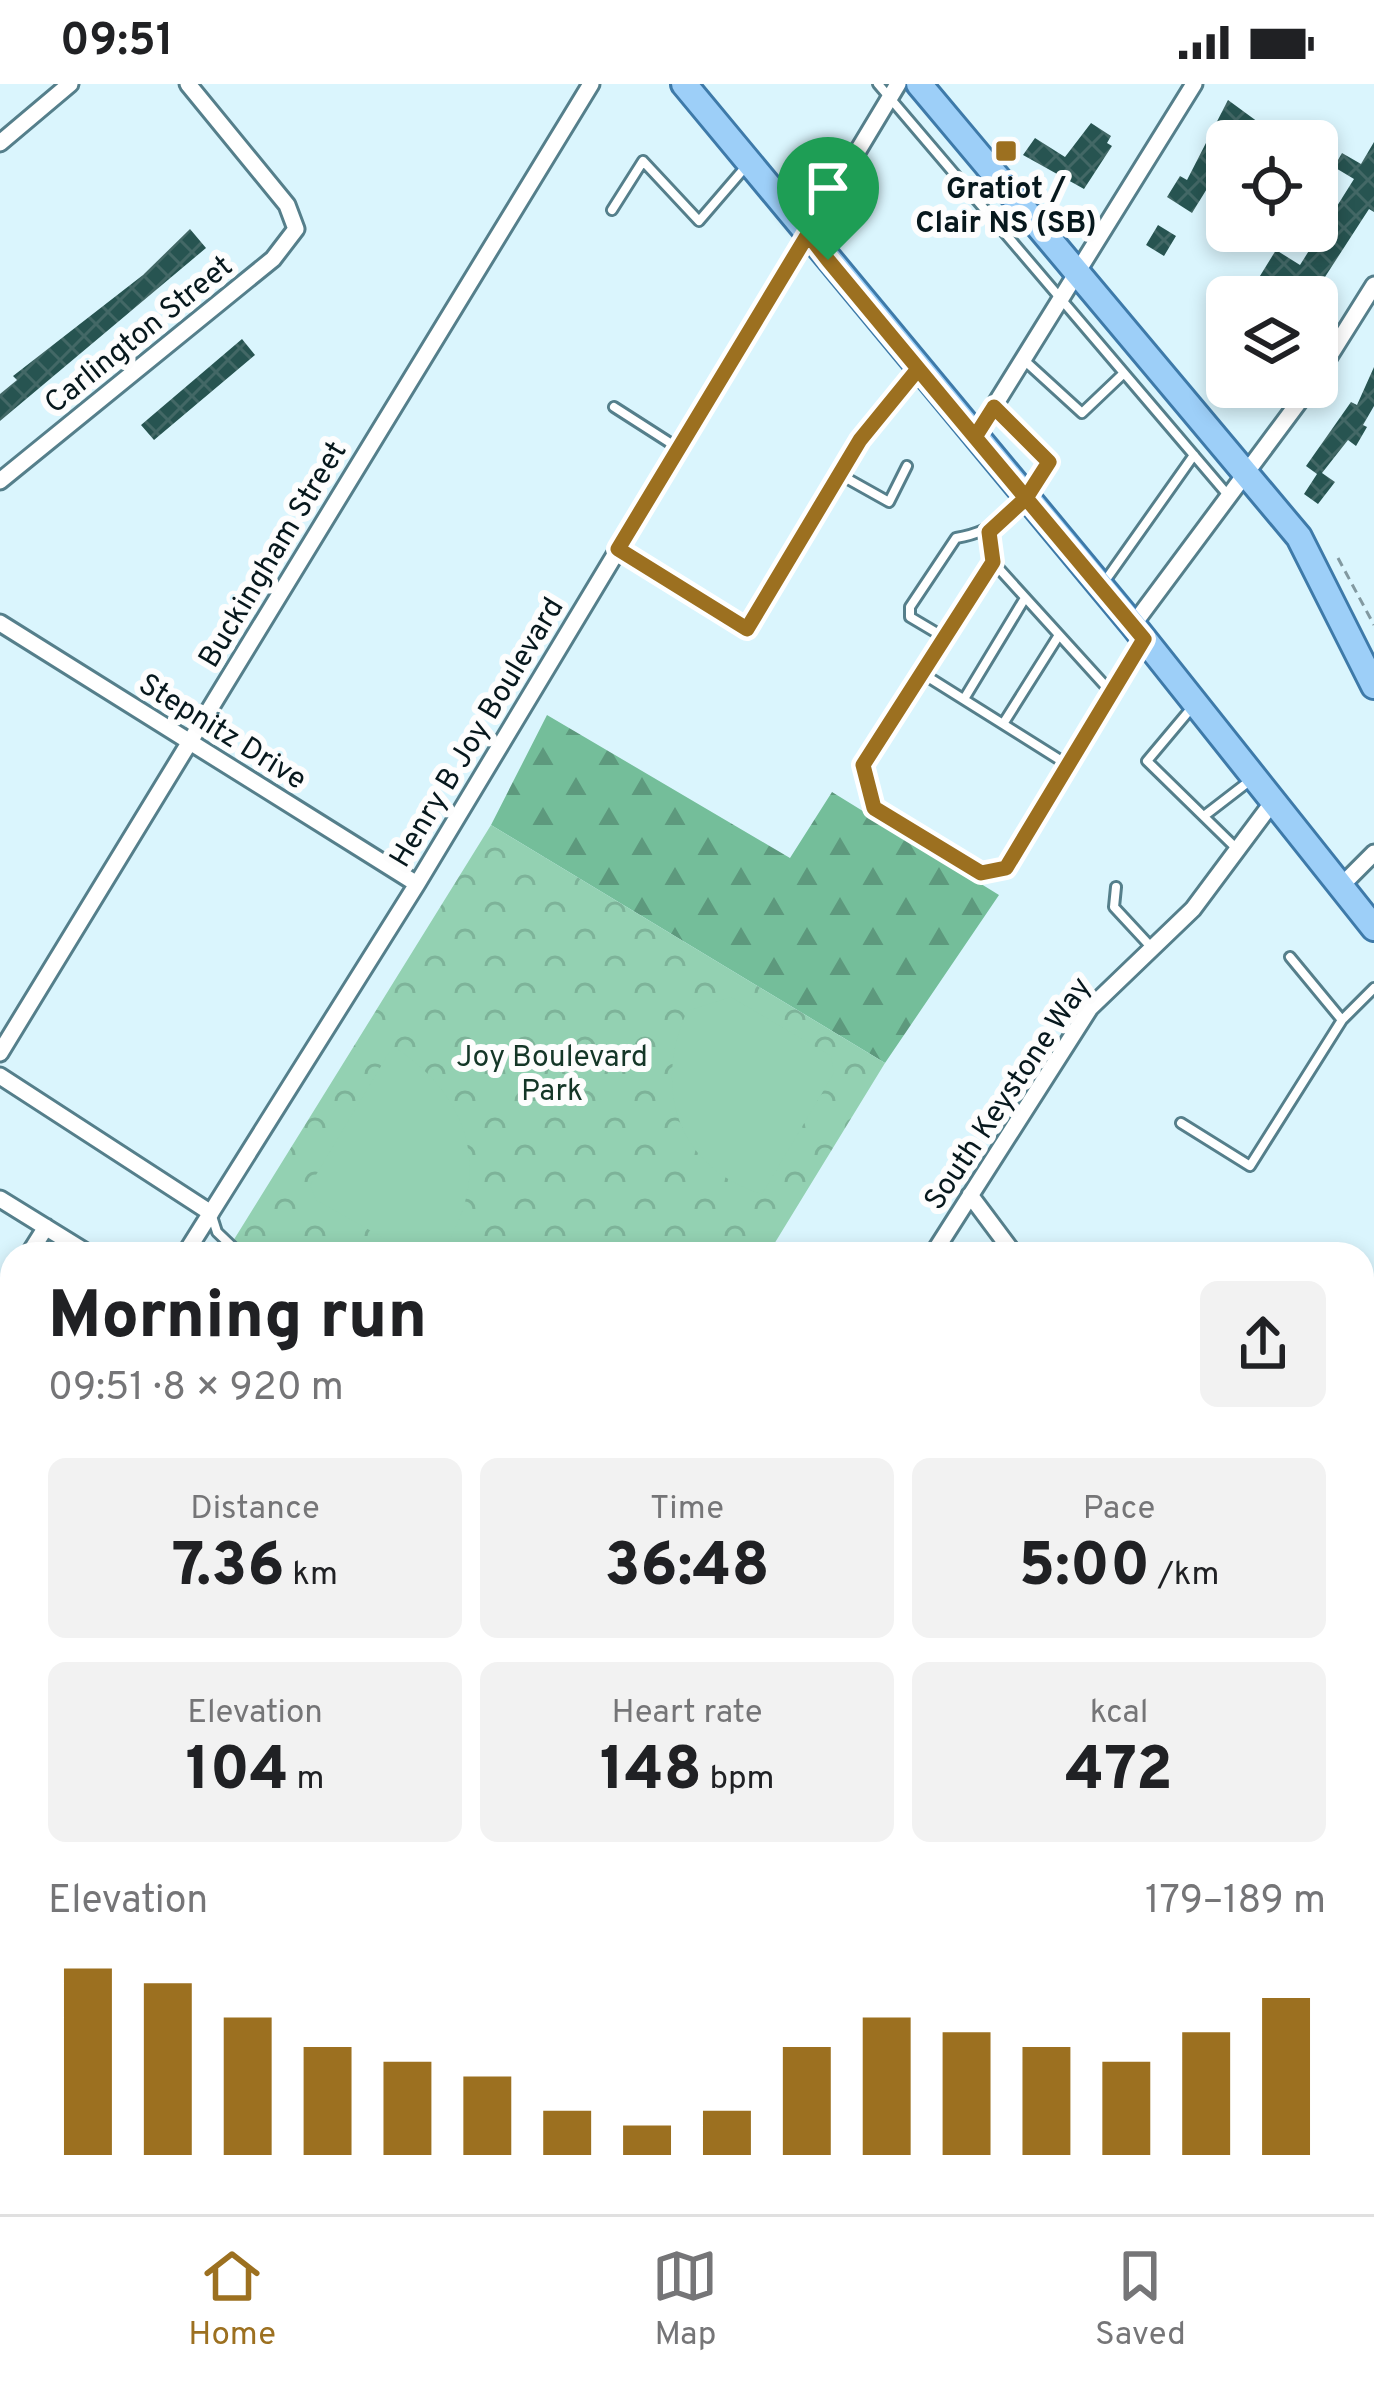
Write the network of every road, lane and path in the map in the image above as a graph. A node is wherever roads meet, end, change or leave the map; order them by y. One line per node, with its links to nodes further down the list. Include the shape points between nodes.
1 (70, 84): 9 (street)
2 (188, 84): 29 (street, Carlington Street, via 296,229 273,259)
3 (591, 84): 49 (street, Buckingham Street)
4 (684, 84): 10 (main road)
5 (878, 84): 8 (lane)
6 (919, 84): 13 (main road)
7 (1194, 84): 13 (street)
8 (894, 91): 12 (street, Henry B Joy Boulevard); 15 (lane)
9 (0, 143)
10 (749, 163): 11 (lane, via 699,221 643,161); 12 (main road)
11 (612, 210)
12 (808, 234): 18 (main road); 24 (street, Henry B Joy Boulevard)
13 (1077, 273): 15 (street); 27 (main road)
14 (1374, 285): 16 (street)
15 (1060, 298): 17 (street); 19 (lane)
16 (1338, 342)
17 (1023, 359): 19 (lane, via 1082,413); 21 (street)
18 (918, 369): 23 (main road); 28 (lane)
19 (1124, 373): 25 (lane)
20 (614, 407): 24 (lane)
21 (994, 407): 23 (street); 31 (lane, via 1049,462)
22 (1294, 408): 27 (street)
23 (975, 437): 31 (main road)
24 (678, 448): 33 (street, Henry B Joy Boulevard)
25 (1194, 455): 30 (lane); 36 (lane)
26 (908, 466): 28 (lane, via 889,502)
27 (1246, 472): 30 (street); 44 (main road, via 1323,575)
28 (839, 474): 33 (lane, via 747,629)
29 (0, 481)
30 (1228, 495): 40 (street)
31 (1026, 498): 32 (lane); 36 (main road)
32 (989, 532): 35 (lane); 42 (lane, via 956,538 910,607 910,617)
33 (618, 549): 56 (street, Henry B Joy Boulevard)
34 (1338, 558): 39 (path)
35 (993, 562): 37 (lane); 42 (lane)
36 (1101, 587): 40 (main road)
37 (1025, 598): 41 (lane); 46 (lane)
38 (0, 623): 49 (street, Stepnitz Drive)
39 (1374, 625)
40 (1138, 632): 45 (lane); 47 (main road)
41 (1059, 635): 45 (lane); 48 (lane)
42 (942, 636): 43 (lane)
43 (920, 672): 46 (lane); 50 (lane, via 863,765 874,808 981,873 1006,868)
44 (1374, 686)
45 (1110, 692): 50 (lane)
46 (964, 700): 48 (lane)
47 (1195, 704): 51 (main road); 53 (lane, via 1147,761)
48 (1003, 724): 50 (lane)
49 (188, 742): 56 (street, Stepnitz Drive); 64 (street, Buckingham Street)
50 (1068, 765)
51 (1253, 778): 52 (main road); 53 (lane)
52 (1272, 803): 54 (street, South Keystone Way); 58 (main road)
53 (1204, 816): 54 (lane)
54 (1238, 850): 60 (street, South Keystone Way, via 1193,910)
55 (1374, 853): 58 (street)
56 (417, 884): 69 (street, Henry B Joy Boulevard)
57 (1116, 886): 60 (lane, via 1114,907)
58 (1341, 886): 59 (main road)
59 (1374, 928)
60 (1151, 948): 67 (street, South Keystone Way, via 1090,1008)
61 (1290, 957): 63 (lane)
62 (1374, 988): 63 (lane)
63 (1342, 1020): 66 (lane, via 1250,1166)
64 (0, 1053)
65 (0, 1076): 69 (street)
66 (1181, 1123)
67 (970, 1196): 75 (street, South Keystone Way); 76 (street)
68 (0, 1199): 70 (street)
69 (211, 1213): 73 (street, Henry B Joy Boulevard); 74 (lane)
70 (46, 1227): 71 (street); 72 (street)
71 (37, 1242)
72 (70, 1242)
73 (193, 1242)
74 (227, 1242)
75 (941, 1242)
76 (1005, 1242)

